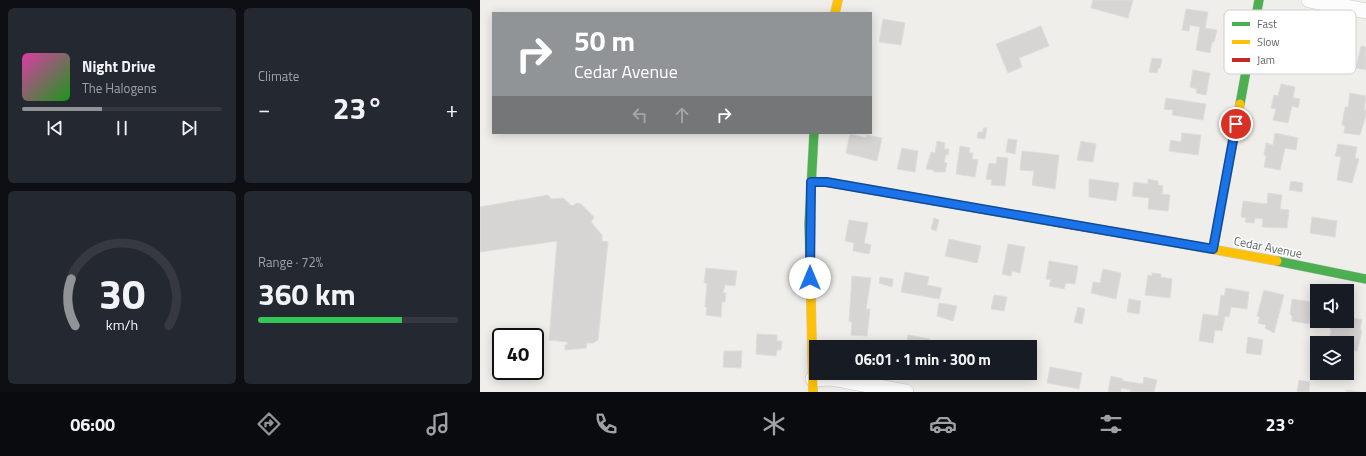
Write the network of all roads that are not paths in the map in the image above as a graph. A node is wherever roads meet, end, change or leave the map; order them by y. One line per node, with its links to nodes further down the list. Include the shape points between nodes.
1 (838, 0): 6 (street)
2 (1260, 0): 4 (street)
3 (1309, 0): 5 (street)
4 (1258, 10)
5 (1366, 11)
6 (835, 12)
7 (1246, 74): 10 (street)
8 (814, 134): 9 (street)
9 (811, 182): 10 (street, Cedar Avenue, via 826,182); 12 (street, via 810,292)
10 (1213, 249): 11 (street, Cedar Avenue)
11 (1366, 278)
12 (813, 386): 13 (street, via 831,378)
13 (906, 392)

